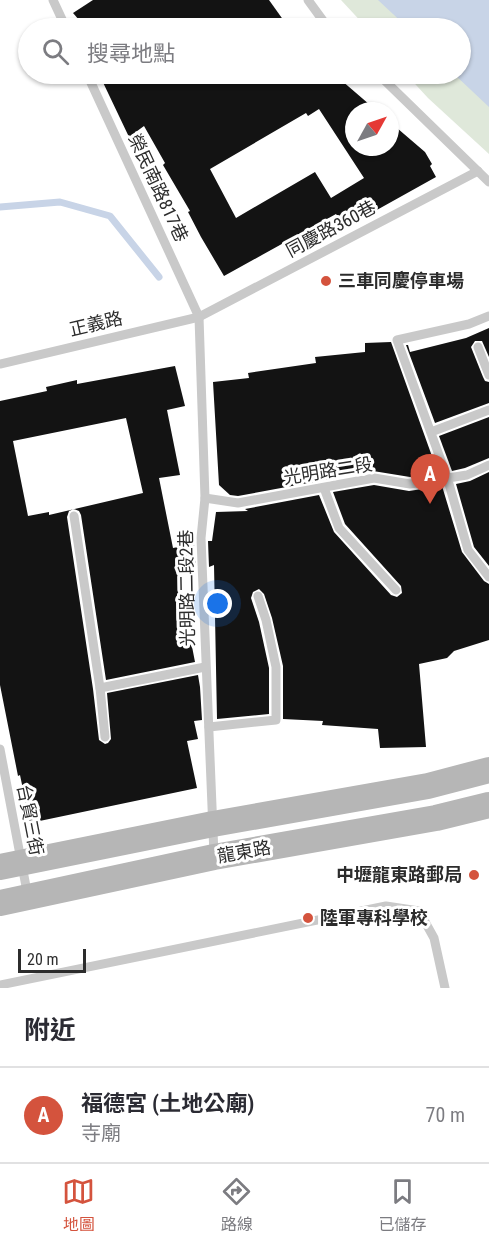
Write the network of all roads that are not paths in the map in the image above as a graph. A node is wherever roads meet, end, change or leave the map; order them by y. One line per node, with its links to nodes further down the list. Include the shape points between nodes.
1 (53, 0): 3 (lane)
2 (308, 0): 4 (lane)
3 (61, 18)
4 (321, 18)
5 (92, 84): 10 (lane, 榮民南路817巷)
6 (388, 84): 7 (lane)
7 (478, 171): 8 (lane); 10 (lane, 同慶路360巷)
8 (489, 182)
9 (489, 316): 15 (lane, via 398,340)
10 (199, 317): 12 (lane, 正義路); 19 (lane, 光明路二段2巷)
11 (478, 346): 13 (lane)
12 (0, 364)
13 (489, 375)
14 (489, 410): 15 (lane)
15 (431, 432): 17 (lane)
16 (489, 465): 17 (lane, 光明路二段, via 467,475)
17 (447, 477): 18 (lane, 光明路二段, via 410,483 374,478); 21 (lane, via 468,550)
18 (324, 488): 19 (lane, 光明路二段, via 238,503); 22 (lane, via 339,528)
19 (205, 498): 24 (lane, 光明路二段2巷, via 201,538)
20 (74, 516): 25 (lane)
21 (489, 577)
22 (396, 590)
23 (258, 596): 26 (lane, via 276,667 276,720)
24 (205, 667): 25 (lane); 26 (lane, 光明路二段2巷)
25 (100, 688): 27 (lane)
26 (209, 727): 31 (lane, 光明路二段2巷)
27 (105, 737)
28 (0, 749): 33 (lane, 台貿三街)
29 (489, 770): 31 (street, 龍東路, via 429,786)
30 (489, 805): 32 (street, 龍東路)
31 (213, 824): 32 (lane, 光明路二段2巷); 33 (street, 龍東路)
32 (214, 857): 34 (street, 龍東路)
33 (11, 864): 34 (lane, 台貿三街)
34 (28, 897): 35 (street, 龍東路)
35 (0, 903)
36 (0, 985): 37 (lane, via 386,906 419,911 434,938)
37 (445, 988)

